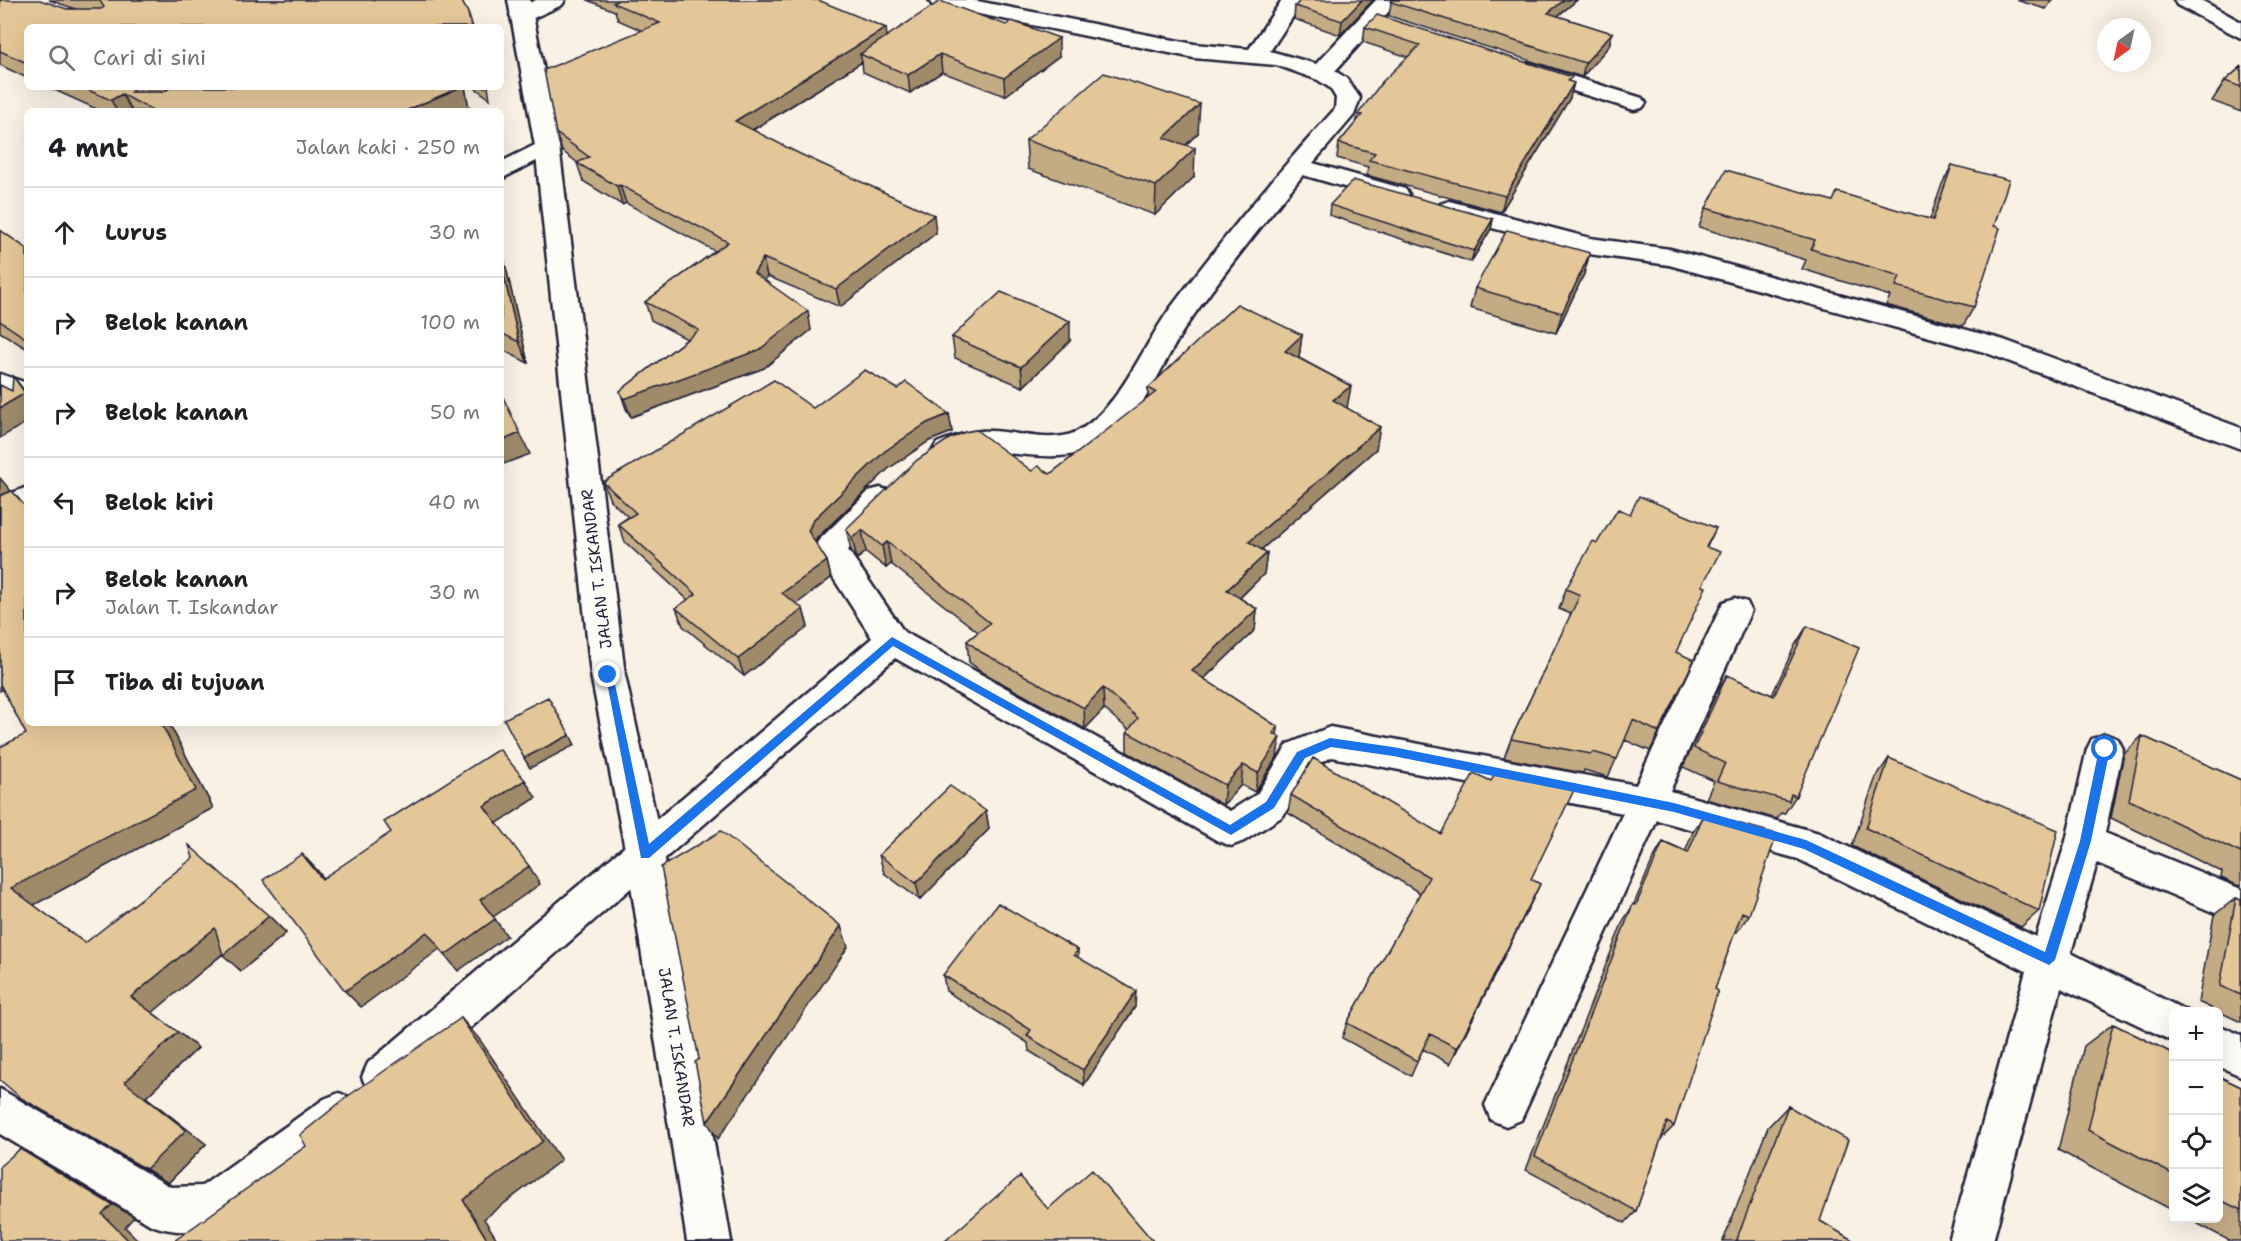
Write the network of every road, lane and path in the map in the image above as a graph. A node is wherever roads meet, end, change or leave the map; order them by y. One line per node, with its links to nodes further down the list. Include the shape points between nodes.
1 (554, 0): 6 (street)
2 (940, 0): 10 (street, via 1194,51)
3 (1293, 0): 10 (street)
4 (1388, 0): 7 (street)
5 (2185, 0): 9 (street)
6 (520, 7): 14 (street, JALAN T. ISKANDAR)
7 (1370, 19): 8 (street); 12 (street)
8 (1392, 26)
9 (2241, 31)
10 (1255, 58): 12 (street, via 1279,59)
11 (1513, 64): 13 (street)
12 (1320, 73): 15 (street, via 1338,83 1348,98 1346,110)
13 (1635, 103)
14 (547, 146): 16 (street); 29 (street, JALAN T. ISKANDAR, via 608,675)
15 (1297, 166): 19 (street, via 1589,246 1670,257 1994,346); 20 (street, via 1178,317 1128,400 1091,437 1068,447 977,440 959,443)
16 (504, 170)
17 (0, 384): 18 (street, via 16,389)
18 (24, 397)
19 (2241, 439)
20 (928, 461)
21 (896, 487): 25 (street, via 830,548)
22 (24, 500): 23 (street)
23 (0, 512)
24 (1735, 611): 27 (street)
25 (892, 641): 27 (street, via 1231,830 1270,805 1301,755 1330,742); 29 (street)
26 (2105, 749): 28 (street)
27 (1644, 802): 31 (street, via 1806,845); 35 (street)
28 (2085, 841): 30 (street); 31 (street)
29 (645, 854): 36 (street, via 326,1126 209,1208 167,1209); 37 (street, JALAN T. ISKANDAR)
30 (2241, 906)
31 (2049, 960): 32 (street); 38 (street)
32 (2169, 1020)
33 (2223, 1047): 34 (street)
34 (2241, 1056)
35 (1506, 1105)
36 (0, 1110)
37 (709, 1241)
38 (1971, 1241)

